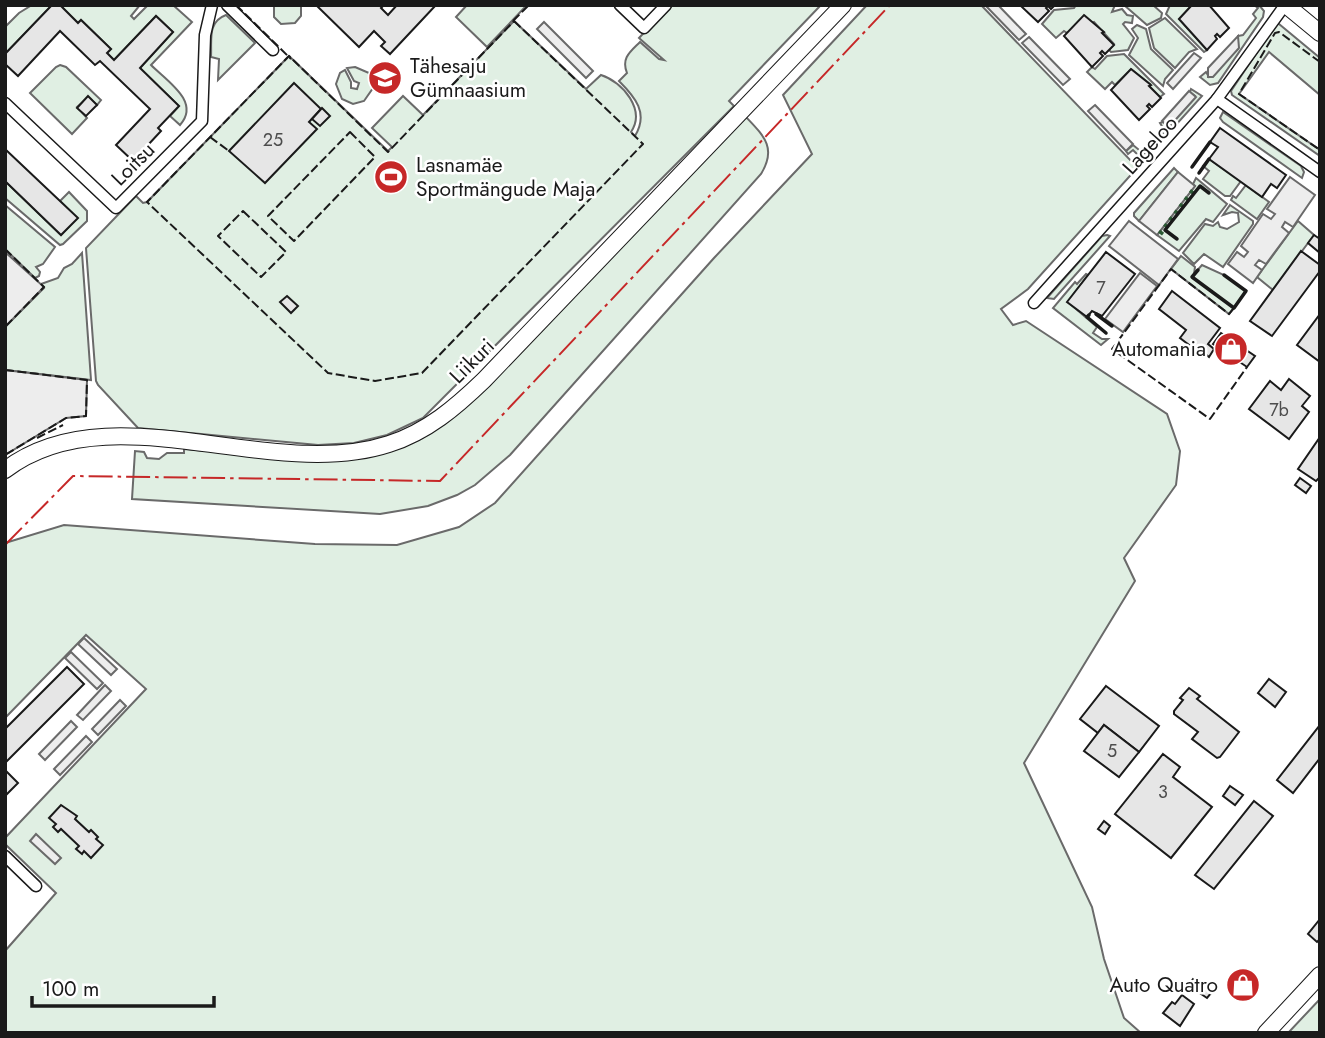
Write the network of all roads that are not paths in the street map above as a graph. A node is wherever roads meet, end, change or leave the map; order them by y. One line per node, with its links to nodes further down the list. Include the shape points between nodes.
1 (212, 5): 10 (street, Loitsu, via 205,35 202,121 116,208)
2 (227, 5): 8 (street)
3 (620, 5): 4 (street, via 644,28)
4 (666, 5)
5 (843, 5): 13 (street, Liikuri, via 485,380 426,428 388,444 333,454 118,437 73,439 49,446)
6 (1286, 5): 7 (street); 9 (street, Lageloo)
7 (1320, 33)
8 (273, 50)
9 (1217, 99): 11 (street); 12 (street, Lageloo)
10 (5, 103)
11 (1320, 172)
12 (1034, 303)
13 (5, 470)
14 (5, 856): 15 (street)
15 (36, 886)
16 (1320, 975): 17 (street)
17 (1266, 1033)

